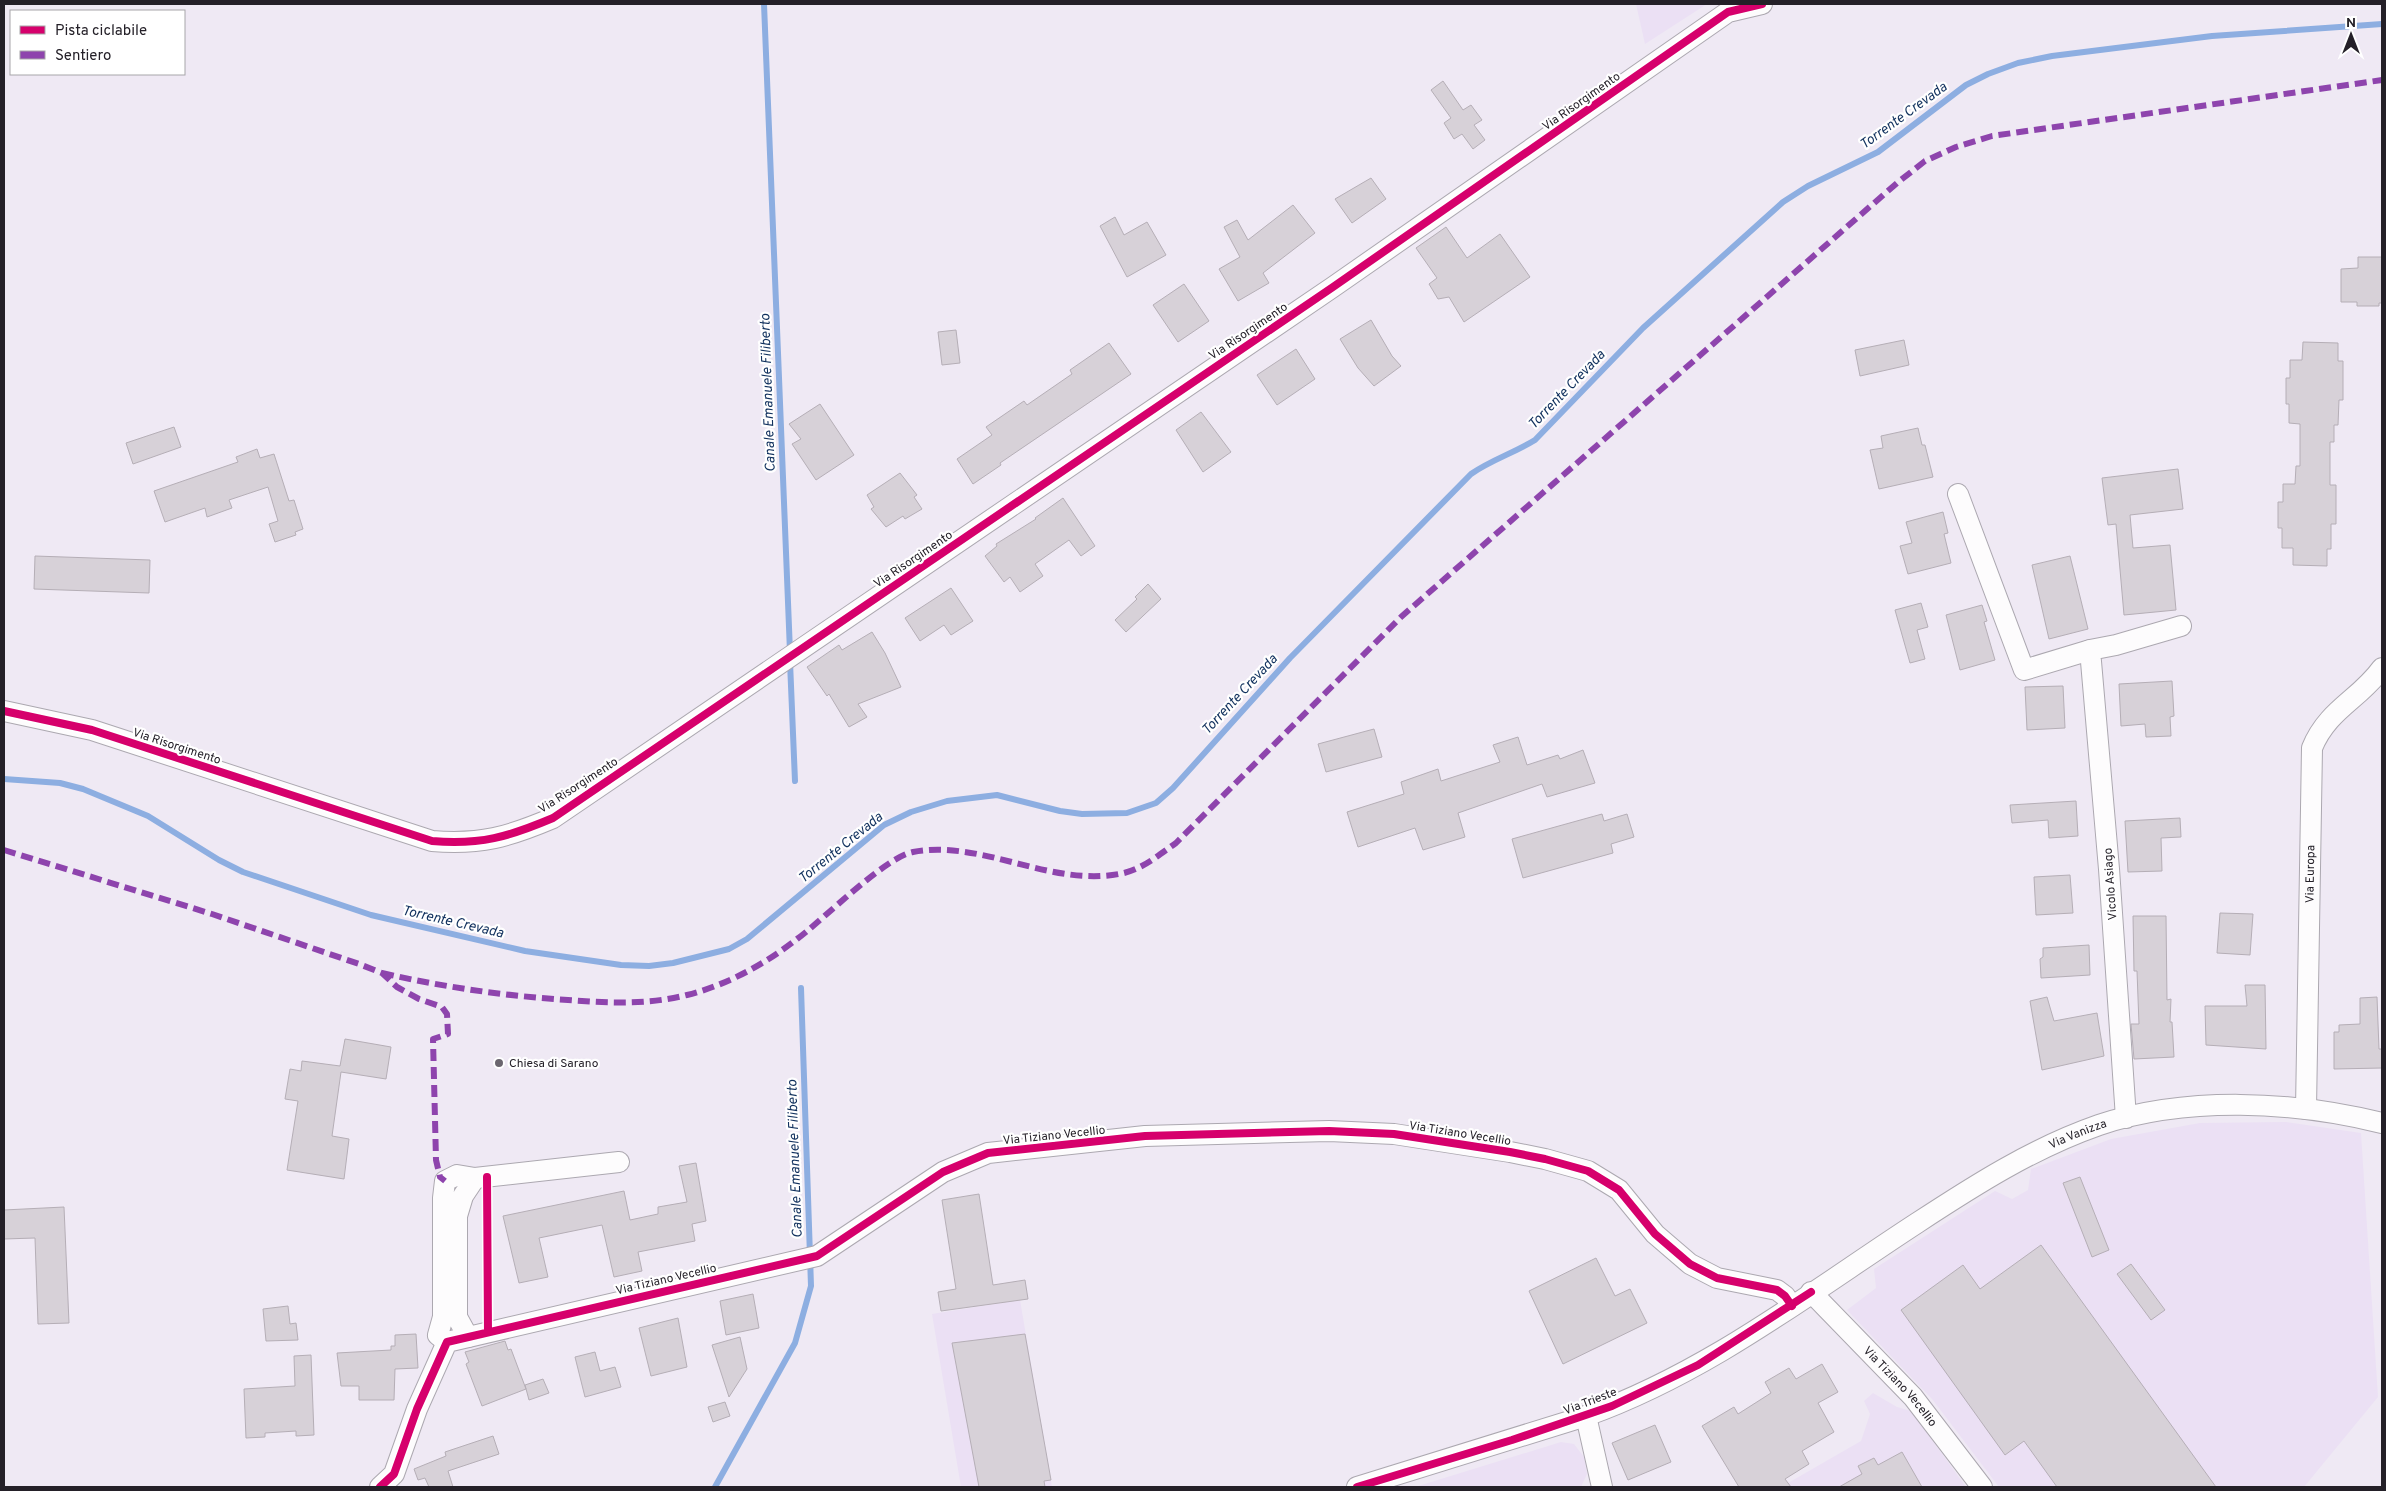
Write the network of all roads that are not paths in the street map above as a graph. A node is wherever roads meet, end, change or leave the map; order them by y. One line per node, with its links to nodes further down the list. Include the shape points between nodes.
1 (1762, 4): 6 (street, Via Risorgimento, via 1728,12 1325,292 553,818 520,832 486,841 432,841 92,730)
2 (1958, 494): 4 (street, via 2024,670)
3 (2181, 626): 4 (street)
4 (2090, 650): 8 (street, Vicolo Asiago)
5 (2382, 668): 7 (street, Via Europa, via 2325,722 2312,748)
6 (4, 711)
7 (2306, 1109): 8 (street, Via Vanizza, via 2221,1105); 9 (street, Via Vanizza)
8 (2126, 1118): 12 (street, Via Vanizza, via 2082,1132 2017,1160)
9 (2382, 1123)
10 (619, 1162): 11 (street)
11 (475, 1178): 14 (street, via 463,1196 457,1216 457,1317); 15 (street, via 457,1175 445,1181 443,1317 438,1335)
12 (1810, 1292): 13 (street, Via Trieste); 20 (street, Via Tiziano Vecellio, via 1913,1397)
13 (1792, 1306): 14 (street, Via Tiziano Vecellio, via 1777,1290 1717,1278 1690,1264 1655,1234 1619,1190 1588,1172 1545,1159 1394,1134 1362,1132 1145,1136 988,1153 943,1172 809,1258); 16 (street, Via Trieste, via 1698,1365)
14 (468, 1337): 15 (street, Via Tiziano Vecellio)
15 (446, 1342): 17 (street, via 417,1409)
16 (1586, 1416): 18 (street, Via Trieste); 19 (street)
17 (391, 1483)
18 (1357, 1487)
19 (1602, 1487)
20 (1982, 1487)

